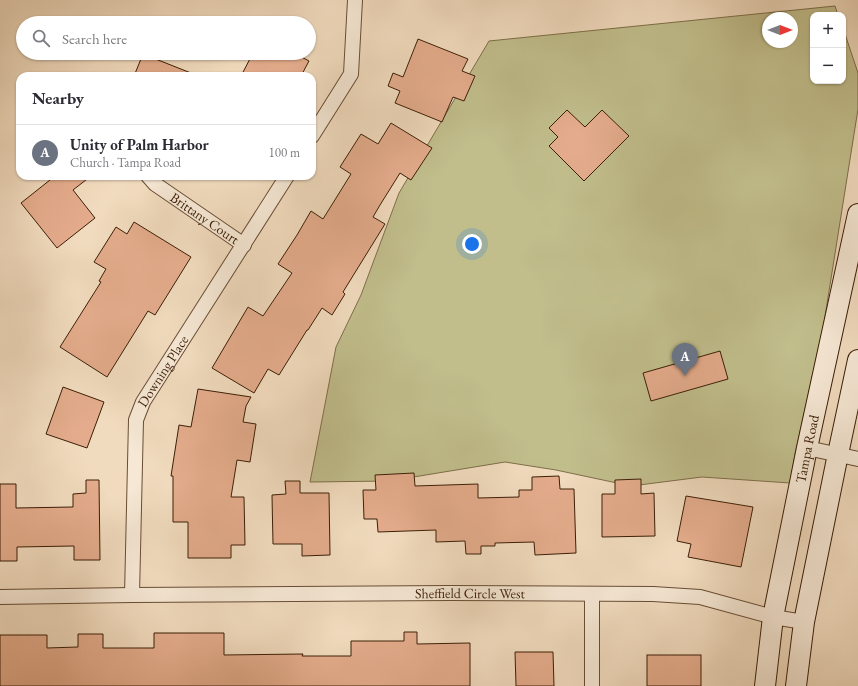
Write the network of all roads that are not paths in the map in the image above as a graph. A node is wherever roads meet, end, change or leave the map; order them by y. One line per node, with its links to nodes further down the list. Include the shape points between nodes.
1 (355, 0): 2 (street, via 351,74)
2 (316, 130)
3 (152, 180): 6 (street, Brittany Court)
4 (285, 180): 6 (street, Downing Place)
5 (858, 214): 8 (main road, Tampa Road)
6 (244, 245): 12 (street, Downing Place, via 143,402 136,420)
7 (858, 360): 9 (main road)
8 (807, 448): 9 (street); 14 (main road, Tampa Road)
9 (838, 454): 10 (street); 15 (main road)
10 (858, 459)
11 (592, 594): 12 (street, Sheffield Circle West); 14 (street, Sheffield Circle West, via 700,597); 16 (street)
12 (132, 595): 13 (street, Sheffield Circle West)
13 (0, 597)
14 (774, 617): 15 (street, Sheffield Circle West); 17 (main road, Tampa Road)
15 (804, 622): 18 (main road)
16 (592, 686)
17 (765, 686)
18 (796, 686)

